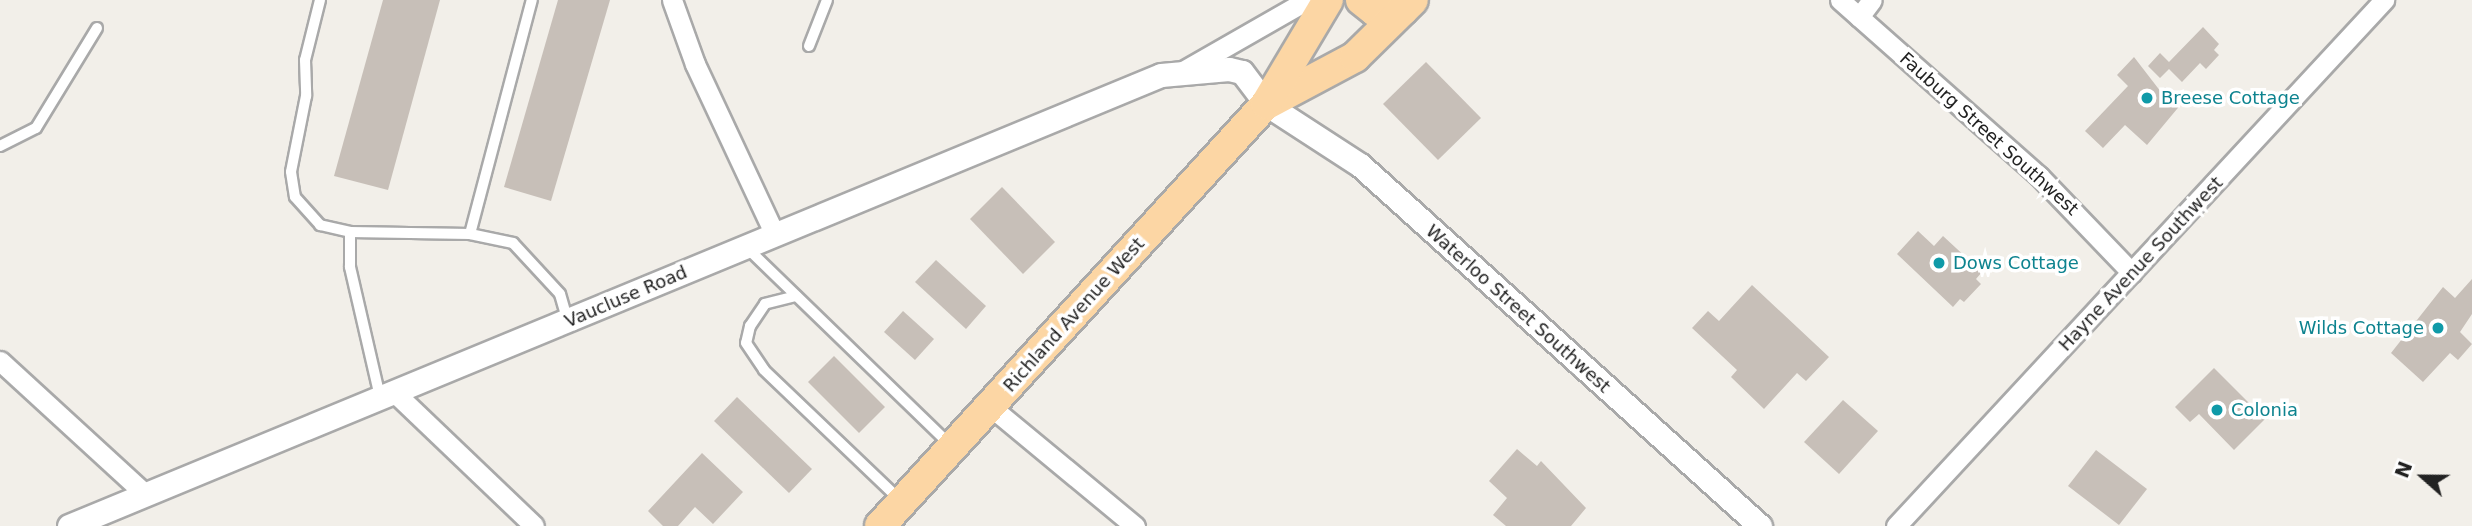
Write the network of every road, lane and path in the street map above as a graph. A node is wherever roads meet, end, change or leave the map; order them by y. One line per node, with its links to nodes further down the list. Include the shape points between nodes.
1 (320, 0): 18 (lane, via 305,60 306,96 291,172 295,197 320,225)
2 (532, 0): 20 (lane)
3 (672, 0): 19 (street, via 695,64)
4 (828, 0): 14 (lane)
5 (1307, 0): 15 (street)
6 (1328, 0): 16 (main road, Richland Avenue West)
7 (1361, 0): 11 (main road, via 1375,11)
8 (1840, 0): 12 (street, Fauburg Street Southwest)
9 (1872, 0): 12 (street)
10 (2384, 0): 22 (street, Hayne Avenue Southwest)
11 (1408, 5): 16 (main road, Richland Avenue West, via 1355,57)
12 (1859, 17): 22 (street, Fauburg Street Southwest, via 2039,176)
13 (97, 28): 17 (lane, via 36,128)
14 (809, 46)
15 (1183, 71): 16 (street, via 1242,72); 19 (street, Vaucluse Road)
16 (1266, 104): 27 (main road, Richland Avenue West); 35 (street, Waterloo Street Southwest, via 1360,165)
17 (0, 146)
18 (350, 232): 20 (lane); 26 (lane, via 350,267)
19 (774, 233): 21 (street, Vaucluse Road)
20 (470, 234): 24 (lane, via 513,243 527,254 560,293)
21 (745, 246): 23 (lane); 24 (street, Vaucluse Road)
22 (2132, 273): 36 (street, Hayne Avenue Southwest)
23 (796, 296): 28 (lane); 30 (lane, via 765,304 750,326 746,343 764,370)
24 (568, 321): 26 (street, Vaucluse Road)
25 (0, 361): 29 (street)
26 (388, 396): 29 (street, Vaucluse Road); 32 (street)
27 (991, 407): 28 (main road, Richland Avenue West); 34 (street)
28 (953, 448): 30 (main road, Richland Avenue West)
29 (145, 494): 31 (street, Vaucluse Road)
30 (902, 501): 33 (main road, Richland Avenue West)
31 (69, 526)
32 (534, 526)
33 (880, 526)
34 (1135, 526)
35 (1760, 526)
36 (1896, 526)

